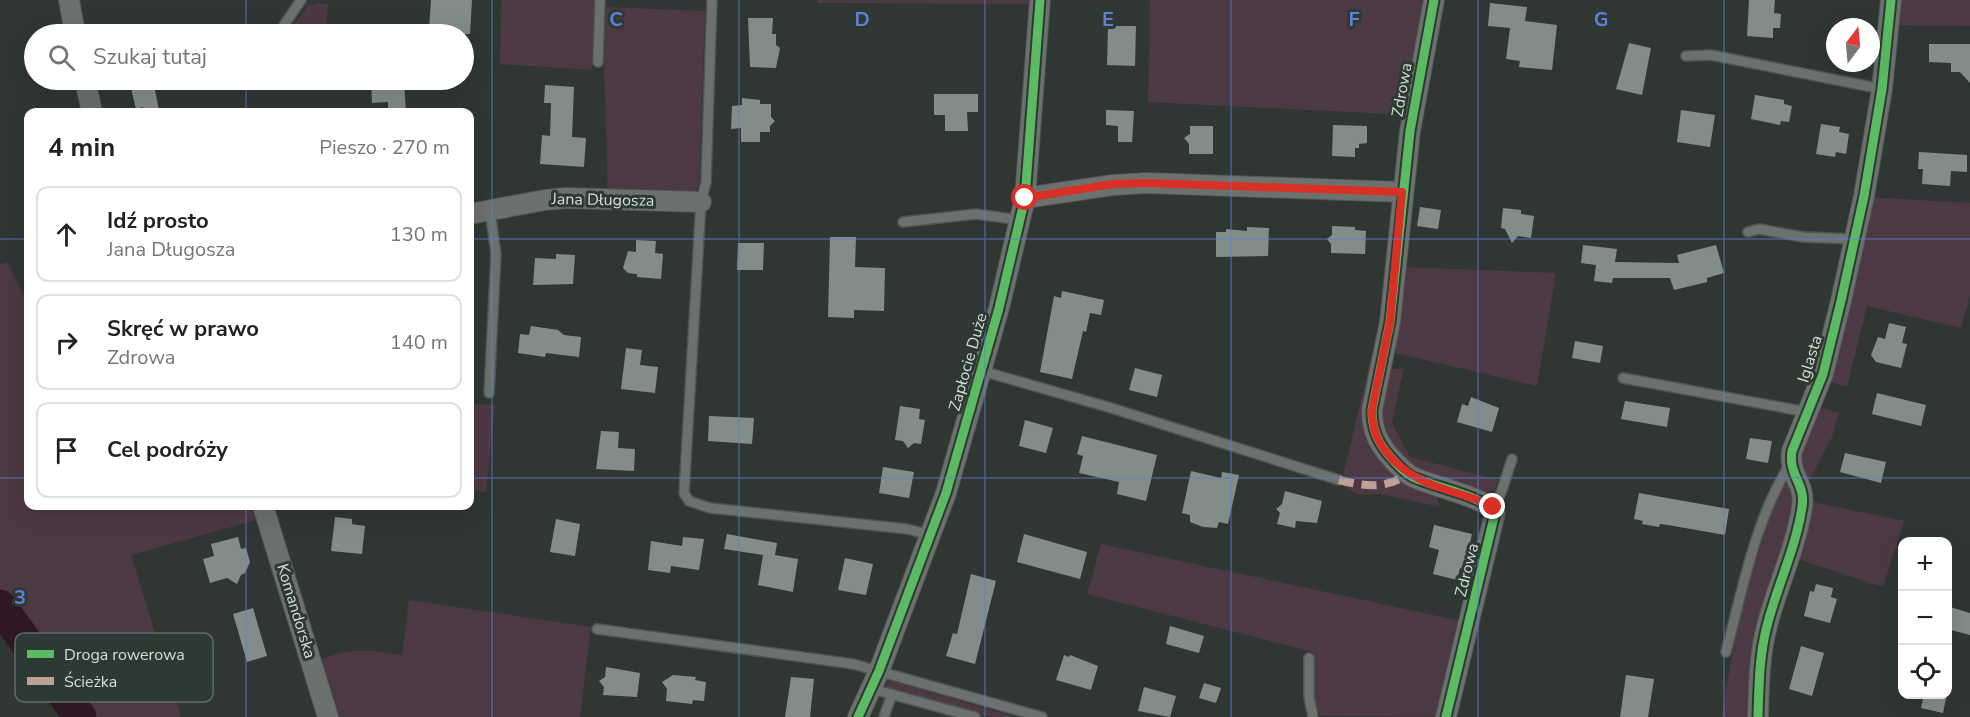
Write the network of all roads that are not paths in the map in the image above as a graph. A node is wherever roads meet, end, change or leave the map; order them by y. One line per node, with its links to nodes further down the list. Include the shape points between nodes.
1 (69, 0): 8 (street)
2 (301, 0): 9 (lane)
3 (600, 0): 11 (lane)
4 (712, 0): 17 (lane, via 706,182)
5 (1040, 0): 16 (street, Zapłocie Duże)
6 (1434, 0): 15 (street, Zdrowa)
7 (1891, 0): 12 (street, Iglasta)
8 (73, 24)
9 (285, 24)
10 (1686, 56): 12 (lane, via 1711,55)
11 (598, 62)
12 (1882, 89): 23 (street, Iglasta)
13 (87, 90): 14 (street)
14 (91, 108)
15 (1402, 192): 16 (street, via 1148,183 1113,184); 31 (street, Zdrowa, via 1390,322 1372,424 1385,450 1407,474)
16 (1025, 198): 20 (street, Zapłocie Duże)
17 (701, 202): 18 (street, Jana Długosza, via 566,198); 33 (lane, via 684,482 689,501 710,508 907,529)
18 (490, 211): 19 (street, Jana Długosza); 26 (lane, via 496,254)
19 (474, 213)
20 (1020, 220): 21 (lane, via 976,214); 24 (street, Zapłocie Duże)
21 (903, 222)
22 (1748, 232): 23 (lane, via 1759,229 1803,237)
23 (1854, 239): 27 (street, Iglasta, via 1823,374)
24 (982, 371): 30 (lane); 33 (street, Zapłocie Duże)
25 (1623, 378): 27 (lane)
26 (489, 393)
27 (1807, 412): 29 (street, Iglasta)
28 (1512, 459): 31 (lane)
29 (1790, 464): 35 (lane, via 1778,483 1755,544); 46 (street, via 1803,498 1767,625 1760,664)
30 (1339, 480)
31 (1493, 507): 45 (street, Zdrowa, via 1495,519)
32 (264, 510): 39 (street, Komandorska)
33 (931, 535): 37 (street, Zapłocie Duże)
34 (597, 629): 37 (lane, via 824,659)
35 (1726, 652)
36 (1309, 658): 44 (lane)
37 (875, 680): 38 (lane); 40 (street, Zapłocie Duże); 43 (lane)
38 (892, 694): 41 (lane); 42 (lane)
39 (328, 717)
40 (858, 717)
41 (884, 717)
42 (975, 717)
43 (1042, 717)
44 (1313, 717)
45 (1446, 717)
46 (1758, 717)

